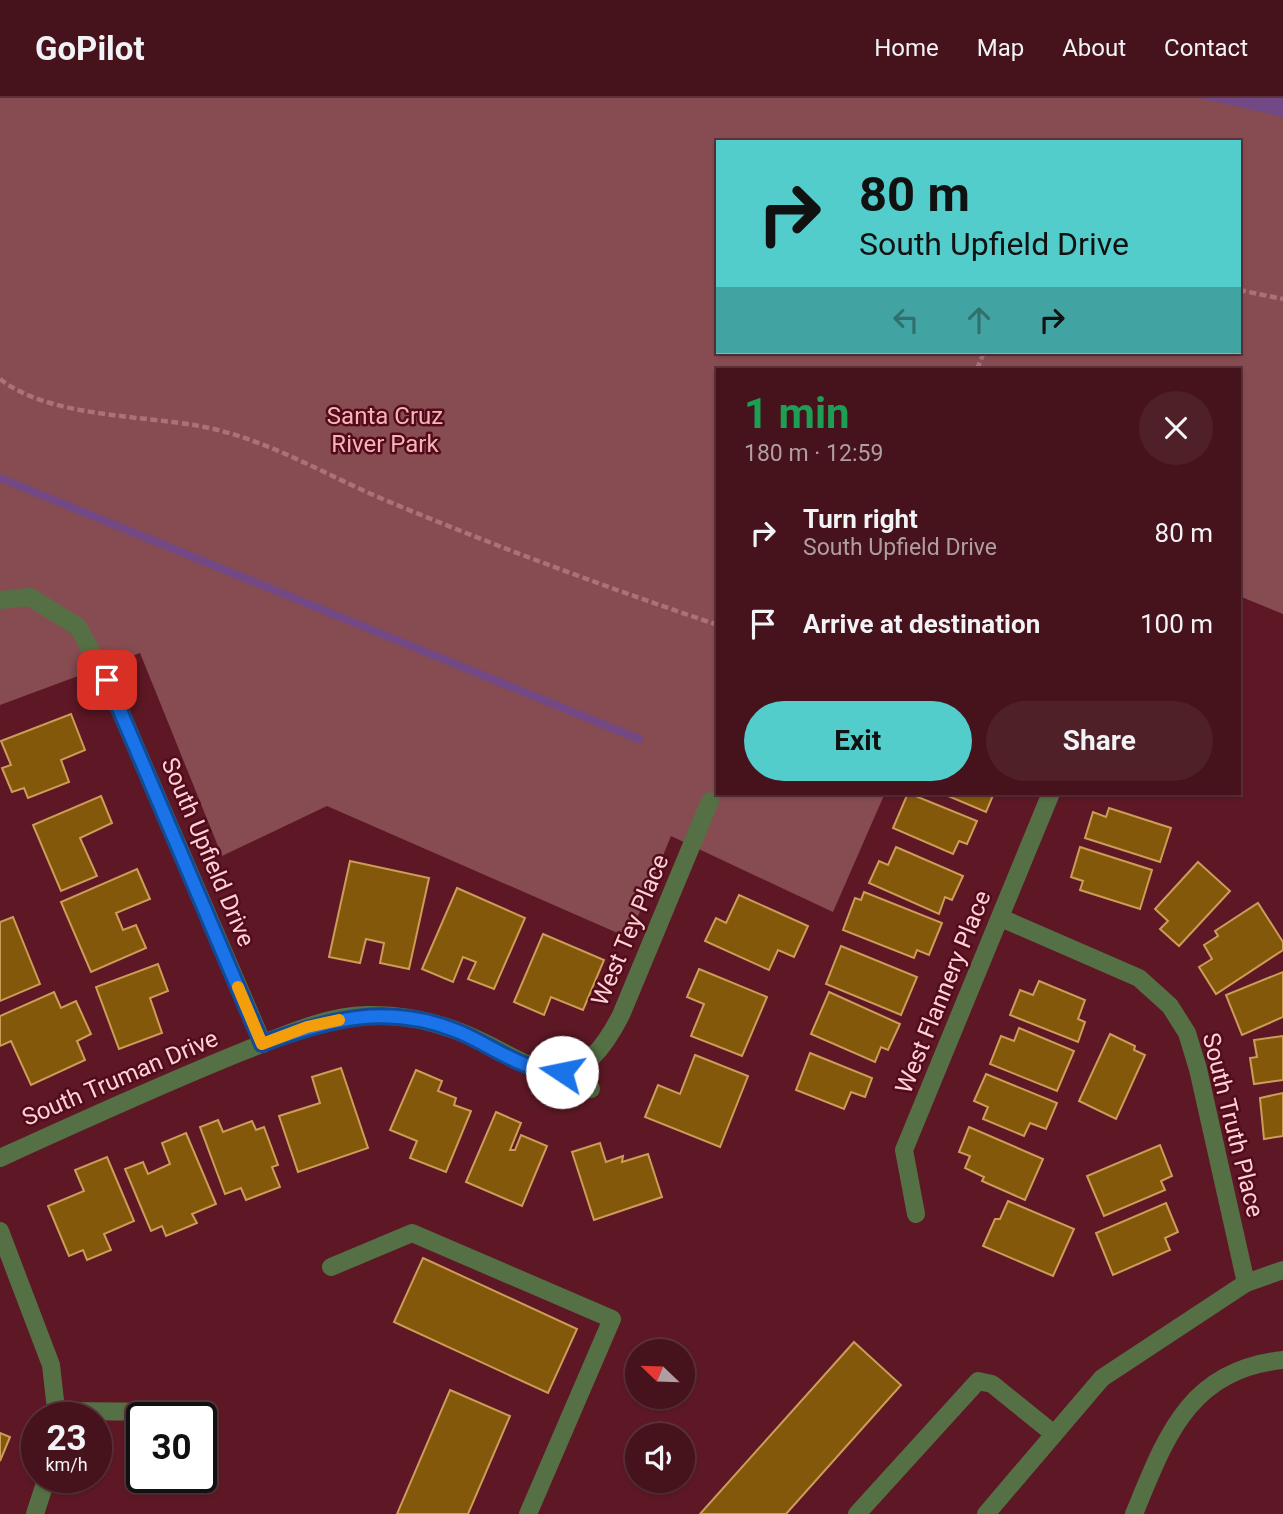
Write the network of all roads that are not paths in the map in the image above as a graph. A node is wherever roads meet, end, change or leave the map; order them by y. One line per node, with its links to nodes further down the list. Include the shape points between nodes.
1 (0, 600): 5 (street, South Upfield Drive, via 30,597 78,627 107,680)
2 (1050, 795): 4 (street, West Flannery Place)
3 (710, 801): 6 (street, West Tey Place, via 621,1015 593,1060)
4 (1001, 918): 9 (street, West Flannery Place, via 904,1150); 13 (street, South Truth Place, via 1139,978 1170,1006 1187,1033 1198,1069)
5 (262, 1044): 6 (street, South Truman Drive, via 307,1027 365,1015 413,1019 457,1031 544,1072); 8 (street, South Truman Drive)
6 (580, 1067): 7 (street)
7 (590, 1089)
8 (0, 1158)
9 (916, 1214)
10 (0, 1231): 15 (street, via 44,1340)
11 (331, 1267): 19 (street, via 412,1233 612,1319)
12 (1283, 1270): 13 (street)
13 (1246, 1283): 16 (street, via 1102,1378)
14 (1283, 1360): 22 (street, via 1261,1362 1219,1380 1185,1408)
15 (56, 1402)
16 (1054, 1434): 20 (street, via 992,1384 978,1381); 21 (street)
17 (41, 1493): 18 (street)
18 (34, 1514)
19 (528, 1514)
20 (857, 1514)
21 (986, 1514)
22 (1134, 1514)

